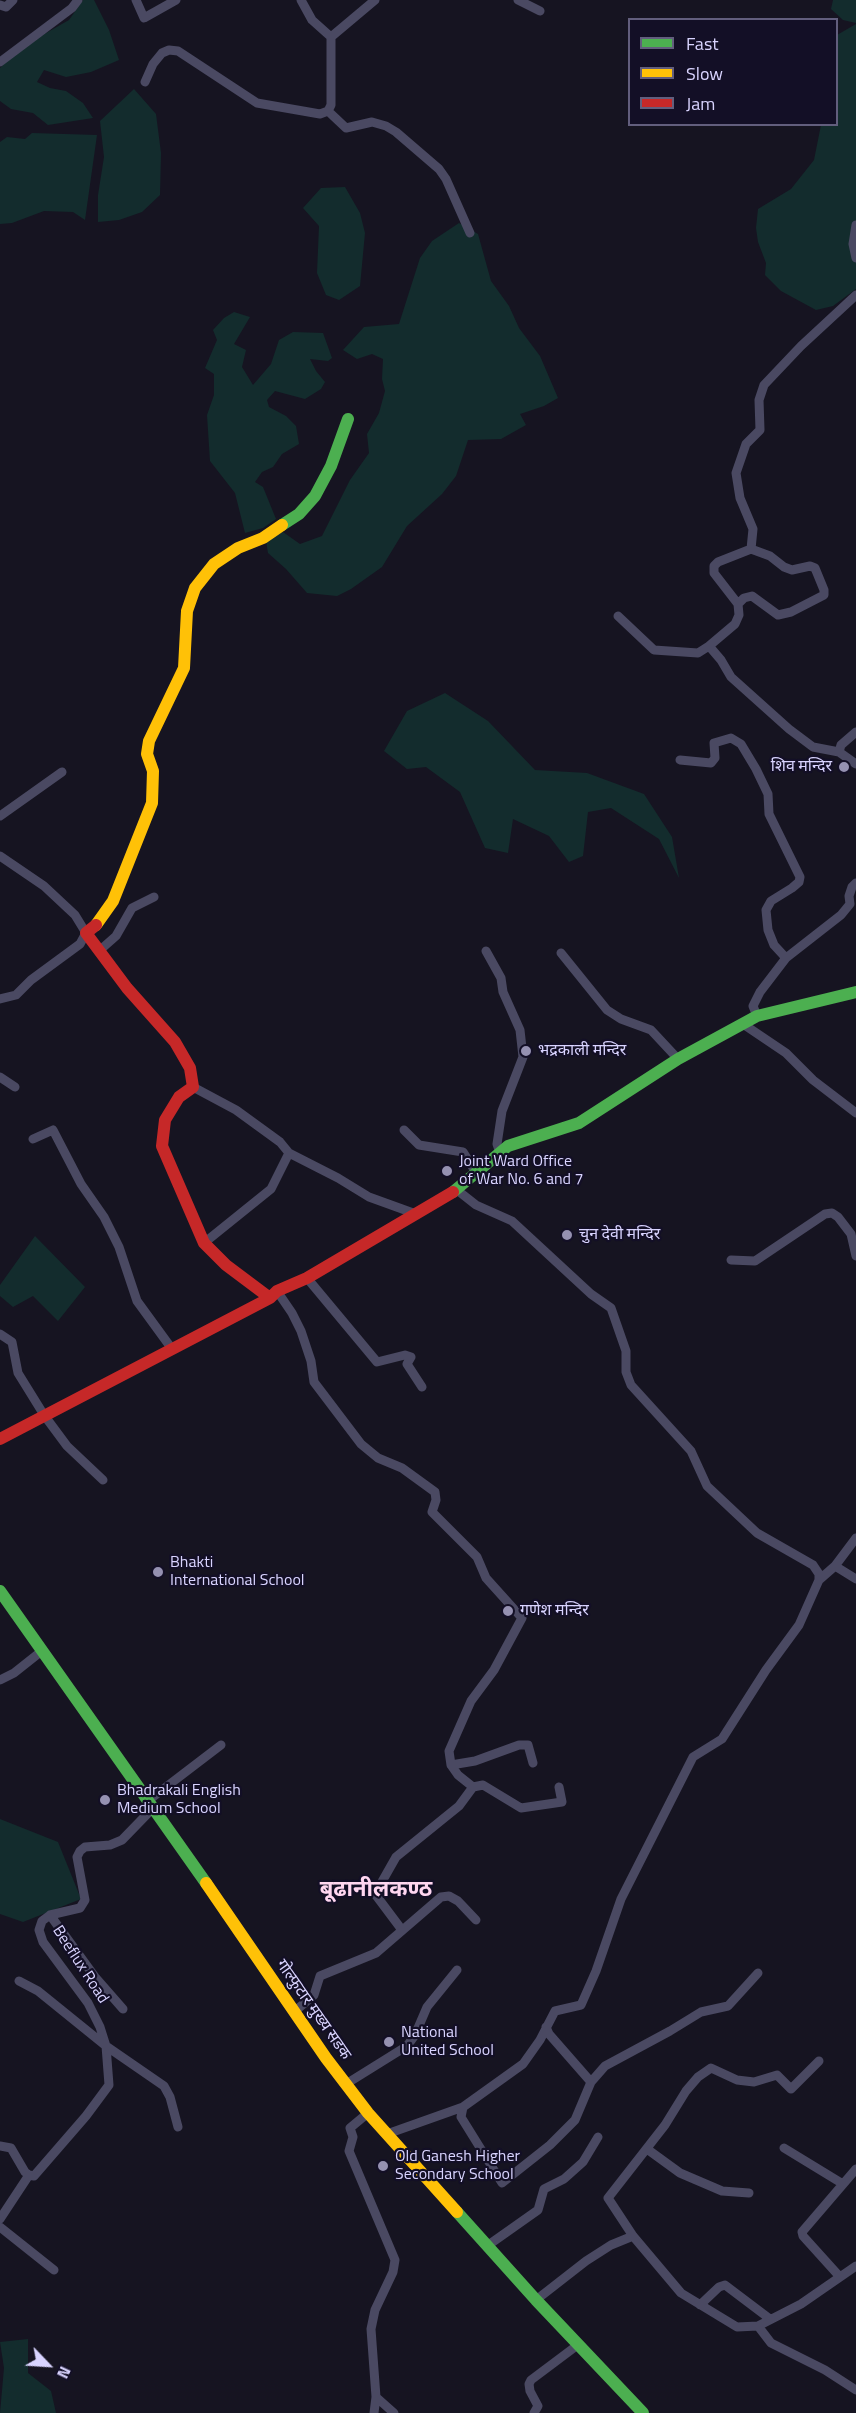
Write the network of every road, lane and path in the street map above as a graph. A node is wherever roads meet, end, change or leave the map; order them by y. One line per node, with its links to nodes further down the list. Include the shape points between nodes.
1 (13, 0): 8 (street, via 6,8)
2 (78, 0): 11 (street)
3 (136, 0): 4 (street, via 144,18)
4 (176, 0)
5 (301, 0): 10 (street, via 312,20)
6 (375, 0): 10 (street)
7 (518, 0): 9 (street)
8 (0, 5)
9 (540, 11)
10 (331, 37): 13 (street)
11 (0, 62)
12 (145, 82): 13 (street, via 162,53 178,51 257,103 320,114)
13 (328, 111): 15 (street, via 346,128 372,122 396,132 439,169)
14 (856, 225): 16 (street)
15 (471, 233)
16 (856, 258)
17 (856, 295): 19 (street, via 764,385 759,400 760,430 746,444 736,473 740,498 753,529)
18 (348, 419): 32 (street, via 331,466 315,496 299,514 214,564 195,588 187,611 184,668 149,741 152,803 113,902)
19 (751, 549): 20 (street, via 714,566 714,573); 20 (street, via 792,570 815,568 824,595 778,615 752,596)
20 (738, 603): 22 (street, via 735,624)
21 (618, 616): 22 (street, via 654,650 698,653)
22 (709, 646): 24 (street, via 737,684 789,729 813,747)
23 (856, 732): 24 (street, via 841,745)
24 (839, 752): 26 (street)
25 (680, 760): 36 (street, via 711,763 715,758 714,743 731,738 741,744 756,769 768,794 769,814 801,877 771,901 766,910 774,945)
26 (856, 764)
27 (62, 772): 28 (street)
28 (0, 816)
29 (0, 856): 32 (street, via 44,886 75,915)
30 (856, 883): 36 (street, via 842,915)
31 (154, 897): 33 (street, via 132,908 116,936)
32 (86, 933): 33 (street); 38 (street, via 80,944 16,995)
33 (99, 951): 44 (street, via 175,1042 190,1068)
34 (486, 951): 49 (street, via 501,978 520,1030 523,1058 502,1111 497,1144)
35 (561, 953): 41 (street, via 607,1010 621,1020 651,1030)
36 (786, 958): 39 (street, via 753,1006)
37 (856, 992): 39 (street)
38 (0, 999)
39 (757, 1016): 40 (street)
40 (742, 1024): 41 (street); 45 (street, via 786,1053)
41 (678, 1059): 49 (street, via 579,1123 508,1146)
42 (0, 1077): 43 (street)
43 (15, 1087)
44 (193, 1087): 48 (street, via 236,1110); 53 (street, via 179,1097 165,1120 162,1146)
45 (856, 1113)
46 (404, 1130): 50 (street, via 419,1145 463,1152)
47 (33, 1139): 59 (street, via 53,1130 114,1237 137,1301)
48 (289, 1153): 52 (street, via 369,1197); 53 (street, via 271,1189)
49 (500, 1153): 50 (street)
50 (477, 1174): 51 (street)
51 (457, 1190): 52 (street); 67 (street, via 476,1205 512,1221 611,1308 626,1351 626,1372 631,1385 691,1451 707,1486 757,1533 813,1565)
52 (416, 1214): 56 (street)
53 (204, 1243): 57 (street, via 226,1265)
54 (856, 1256): 55 (street, via 851,1234 838,1217 825,1214 755,1262)
55 (731, 1260)
56 (307, 1278): 57 (street); 60 (street, via 377,1362 411,1357 407,1364)
57 (274, 1295): 59 (street); 73 (street, via 292,1313 301,1331 314,1382 361,1444 435,1492 432,1512 477,1557 486,1578 522,1618 494,1670 471,1701 448,1751)
58 (0, 1334): 61 (street, via 12,1342 18,1373)
59 (172, 1349): 61 (street)
60 (422, 1387)
61 (44, 1416): 62 (street); 63 (street, via 67,1446)
62 (0, 1438)
63 (103, 1480)
64 (856, 1538): 65 (street)
65 (835, 1566): 66 (street); 67 (street)
66 (856, 1579)
67 (819, 1580): 85 (street, via 799,1625 722,1739 693,1757 621,1899 581,2005 555,2011)
68 (0, 1591): 69 (street, गोल्फुटार मुख्य सडक)
69 (43, 1650): 70 (street); 76 (street, गोल्फुटार मुख्य सडक)
70 (0, 1680)
71 (221, 1746): 76 (street)
72 (533, 1763): 73 (street, via 528,1745 519,1745)
73 (451, 1765): 74 (street)
74 (473, 1787): 75 (street, via 483,1785 521,1808 562,1802); 79 (street, via 459,1806 396,1857 375,1894)
75 (559, 1787)
76 (152, 1804): 77 (street, Beeflux Road, via 122,1840 80,1851 77,1857 85,1900 80,1908); 84 (street, गोल्फुटार मुख्य सडक)
77 (50, 1915): 83 (street); 86 (street, Beeflux Road, via 39,1930 43,1942 88,2003)
78 (476, 1920): 79 (street, via 458,1900 441,1897)
79 (402, 1930): 84 (street, via 376,1953 320,1976 314,1995)
80 (457, 1970): 89 (street, via 428,2007 407,2046)
81 (758, 1973): 88 (street, via 728,2006 701,2012 605,2066)
82 (19, 1981): 86 (street, via 56,2004)
83 (123, 2009)
84 (294, 2012): 89 (street, गोल्फुटार मुख्य सडक)
85 (546, 2026): 88 (street); 90 (street, via 523,2064)
86 (106, 2046): 92 (street, via 164,2086); 99 (street, Beeflux Road, via 109,2085 34,2176)
87 (819, 2061): 97 (street, via 791,2090 777,2075 754,2082 737,2080 711,2068 686,2091)
88 (591, 2082): 90 (street, via 575,2120 502,2183 461,2117)
89 (346, 2084): 91 (street, गोल्फुटार मुख्य सडक)
90 (462, 2107): 93 (street)
91 (368, 2113): 93 (street, गोल्फुटार मुख्य सडक); 115 (street, via 350,2127 350,2151 395,2260 371,2329)
92 (178, 2127)
93 (387, 2134): 105 (street, गोल्फुटार मुख्य सडक)
94 (598, 2137): 105 (street, via 583,2162 544,2189 538,2210)
95 (0, 2146): 99 (street, via 11,2148)
96 (784, 2148): 100 (street)
97 (647, 2149): 101 (street, via 680,2173 722,2191); 104 (street, via 608,2198)
98 (856, 2169): 100 (street)
99 (30, 2175): 102 (street, Beeflux Road)
100 (843, 2184): 108 (street, via 802,2232)
101 (749, 2193)
102 (2, 2213)
103 (0, 2227): 107 (street)
104 (633, 2236): 109 (street, via 586,2261); 110 (street, via 681,2293)
105 (487, 2246): 109 (street, गोल्फुटार मुख्य सडक)
106 (856, 2266): 108 (street)
107 (54, 2270)
108 (840, 2277): 111 (street, via 801,2304)
109 (536, 2301): 113 (street, गोल्फुटार मुख्य सडक)
110 (700, 2305): 111 (street, via 725,2285); 112 (street, via 736,2327)
111 (770, 2319): 112 (street)
112 (758, 2326): 114 (street, via 771,2343)
113 (579, 2344): 118 (street, via 531,2380 530,2391 538,2406); 119 (street, गोल्फुटार मुख्य सडक)
114 (856, 2390)
115 (376, 2397): 116 (street); 117 (street)
116 (374, 2413)
117 (394, 2413)
118 (534, 2413)
119 (643, 2413)

